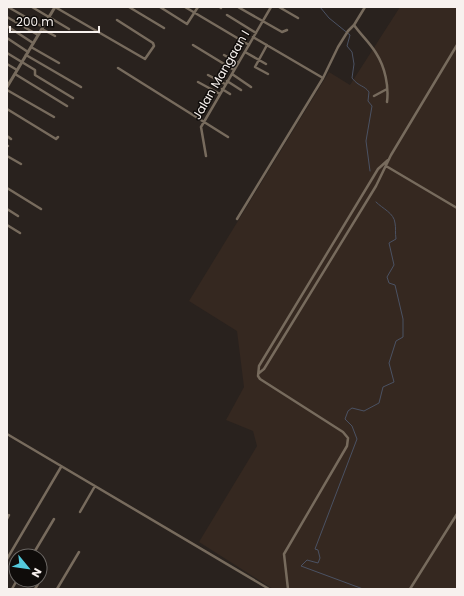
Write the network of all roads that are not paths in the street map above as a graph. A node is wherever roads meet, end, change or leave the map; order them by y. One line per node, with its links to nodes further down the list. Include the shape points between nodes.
1 (8, 7): 22 (street)
2 (32, 7): 16 (street)
3 (55, 7): 16 (street); 18 (street, via 145,59 154,46 153,42)
4 (129, 7): 23 (street)
5 (160, 7): 13 (street, via 187,24)
6 (185, 7): 13 (street)
7 (198, 7): 13 (street)
8 (238, 7): 19 (street)
9 (271, 7): 19 (street, Jalan Mangaan I)
10 (279, 7): 12 (street)
11 (364, 7): 20 (street)
12 (285, 8): 17 (street)
13 (195, 12): 33 (street)
14 (227, 15): 26 (street)
15 (7, 17): 27 (street)
16 (49, 17): 22 (street); 24 (street)
17 (298, 18)
18 (117, 20)
19 (263, 21): 25 (street, via 282,32); 26 (street, Jalan Mangaan I)
20 (354, 25): 54 (street, via 334,54); 62 (street, via 379,59)
21 (7, 26): 31 (street)
22 (42, 28): 27 (street); 28 (street)
23 (164, 28)
24 (69, 29)
25 (287, 30)
26 (256, 33): 29 (street, Jalan Mangaan I)
27 (38, 35): 31 (street)
28 (55, 36)
29 (254, 37): 33 (street, Jalan Mangaan I); 34 (street)
30 (7, 38): 39 (street)
31 (33, 43): 36 (street)
32 (193, 45): 49 (street)
33 (249, 45): 37 (street, Jalan Mangaan I)
34 (267, 45): 41 (street); 54 (street)
35 (457, 45): 81 (street)
36 (31, 47): 39 (street); 43 (street)
37 (245, 52): 41 (street); 44 (street, Jalan Mangaan I)
38 (7, 53): 42 (street)
39 (27, 53): 42 (street); 60 (street)
40 (224, 55): 44 (street)
41 (259, 60): 46 (street); 52 (street, via 255,67)
42 (22, 61): 48 (street); 68 (street, via 34,70 35,75)
43 (59, 63)
44 (238, 63): 49 (street, Jalan Mangaan I)
45 (7, 64): 48 (street)
46 (266, 64)
47 (118, 68): 73 (street)
48 (17, 70): 50 (street)
49 (234, 70): 51 (street, Jalan Mangaan I)
50 (14, 74): 58 (street); 70 (street)
51 (232, 74): 55 (street, Jalan Mangaan I); 59 (street)
52 (268, 74)
53 (208, 75): 57 (street)
54 (323, 78): 87 (street)
55 (227, 81): 57 (street, Jalan Mangaan I); 64 (street)
56 (198, 82): 65 (street)
57 (225, 84): 61 (street, Jalan Mangaan I)
58 (7, 85)
59 (251, 87)
60 (81, 88)
61 (222, 89): 65 (street, Jalan Mangaan I); 66 (street)
62 (387, 89): 67 (street); 69 (street)
63 (7, 90): 72 (street)
64 (241, 90)
65 (220, 94): 73 (street, Jalan Mangaan I)
66 (230, 94)
67 (374, 96)
68 (72, 98)
69 (387, 102)
70 (67, 106)
71 (7, 109): 75 (street, via 56,139)
72 (54, 118)
73 (204, 121): 76 (street); 79 (street, Jalan Mangaan I, via 201,128)
74 (7, 136): 77 (street)
75 (58, 137)
76 (228, 137)
77 (11, 138)
78 (7, 156): 80 (street)
79 (206, 156)
80 (21, 164)
81 (384, 165): 83 (street); 90 (street, via 376,186 264,369); 90 (street, via 378,169 259,366)
82 (7, 188): 85 (street)
83 (457, 208)
84 (7, 209): 86 (street)
85 (40, 209)
86 (18, 216)
87 (237, 219)
88 (7, 225): 89 (street)
89 (20, 233)
90 (259, 372): 104 (street, via 260,378 343,432 348,438 347,446 284,554)
91 (7, 434): 92 (street)
92 (61, 467): 93 (street); 101 (street)
93 (95, 486): 94 (street); 103 (street)
94 (80, 512)
95 (457, 514): 105 (street)
96 (9, 515): 97 (street)
97 (7, 518)
98 (54, 520): 99 (street)
99 (37, 548)
100 (79, 552): 102 (street)
101 (7, 559)
102 (57, 589)
103 (269, 589)
104 (288, 589)
105 (410, 589)

